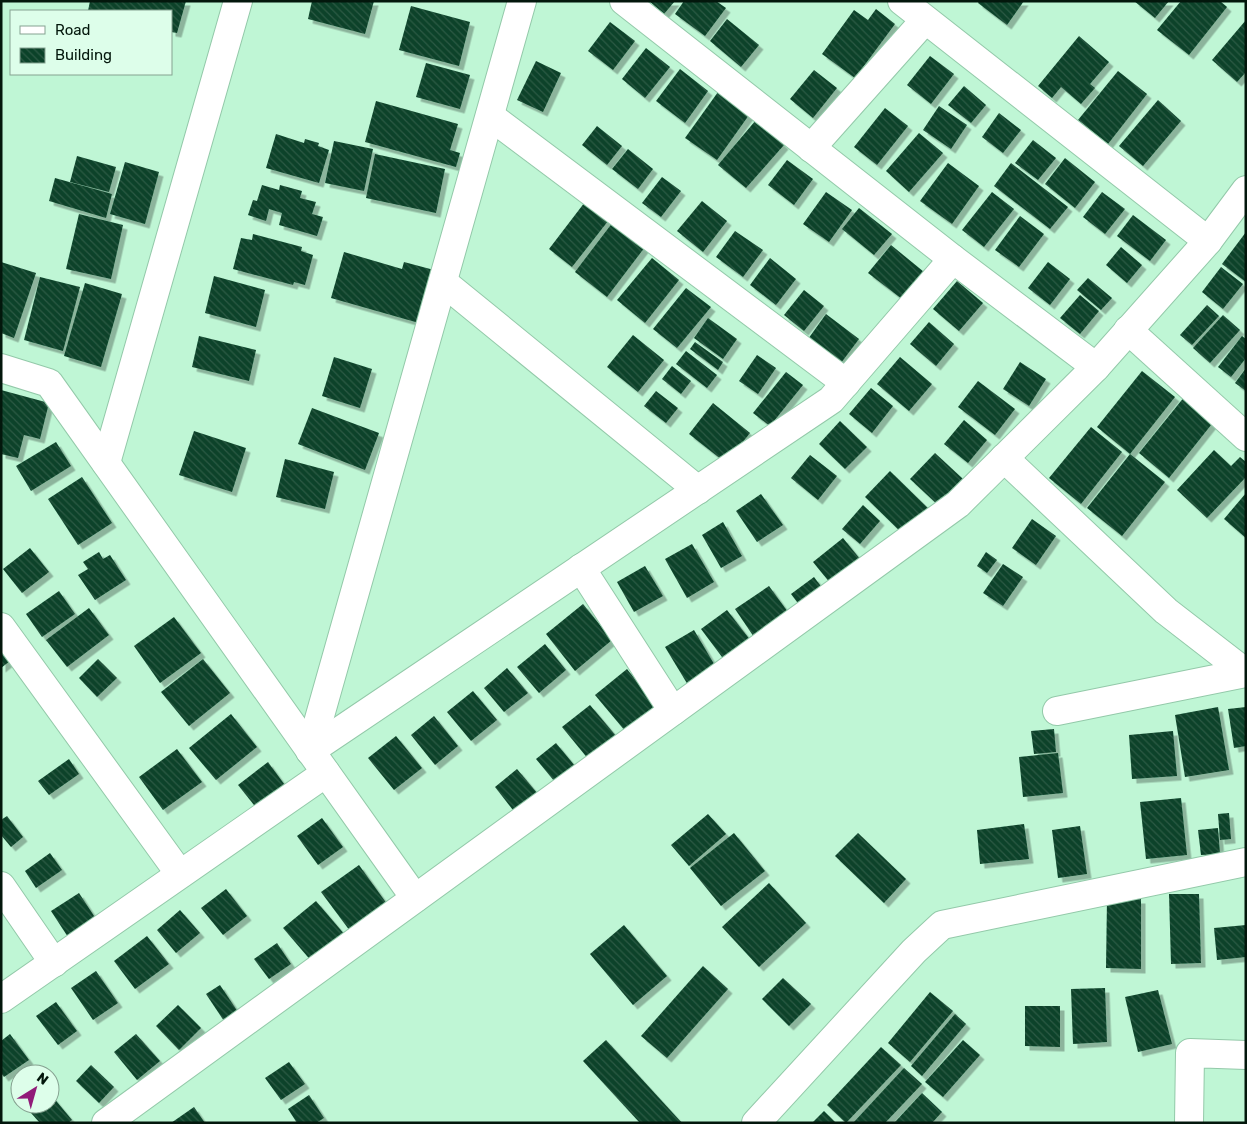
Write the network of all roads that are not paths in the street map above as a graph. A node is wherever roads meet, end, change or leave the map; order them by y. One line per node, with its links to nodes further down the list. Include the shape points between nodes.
1 (238, 1): 18 (street)
2 (522, 1): 6 (street)
3 (624, 1): 7 (street)
4 (902, 1): 5 (street)
5 (926, 20): 7 (street); 9 (street)
6 (490, 116): 11 (street); 15 (street)
7 (811, 148): 10 (street)
8 (1244, 195): 9 (street)
9 (1208, 241): 12 (street)
10 (953, 259): 13 (street); 15 (street)
11 (443, 282): 19 (street); 25 (street)
12 (1128, 330): 13 (street); 16 (street)
13 (1096, 367): 17 (street)
14 (1, 368): 18 (street, via 49,383)
15 (846, 383): 19 (street, via 831,400)
16 (1246, 437)
17 (1004, 458): 22 (street, via 1166,611); 23 (street, via 958,504)
18 (106, 463): 25 (street)
19 (698, 490): 20 (street)
20 (581, 568): 23 (street); 25 (street)
21 (1, 627): 28 (street)
22 (1245, 673): 24 (street)
23 (673, 711): 30 (street)
24 (1057, 711)
25 (310, 751): 26 (street)
26 (326, 773): 28 (street); 30 (street)
27 (1246, 862): 35 (street, via 942,926 914,951)
28 (180, 874): 31 (street)
29 (1, 886): 31 (street)
30 (415, 898): 34 (street)
31 (54, 963): 32 (street)
32 (1, 999)
33 (1246, 1055): 36 (street, via 1190,1053)
34 (106, 1123)
35 (756, 1123)
36 (1189, 1123)

